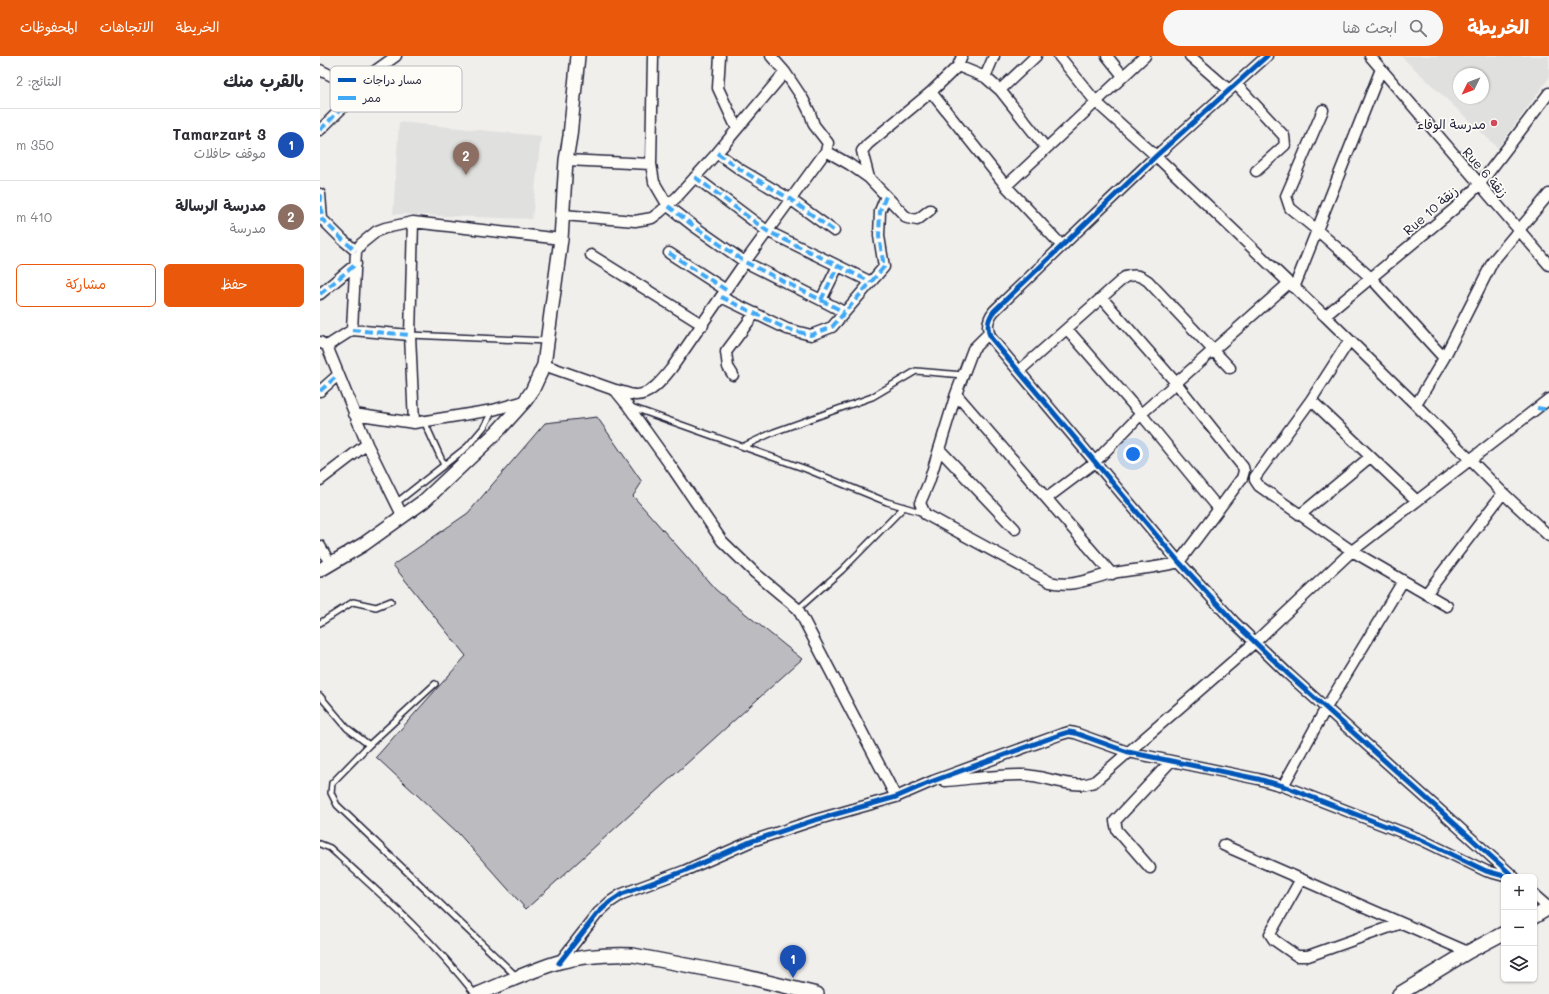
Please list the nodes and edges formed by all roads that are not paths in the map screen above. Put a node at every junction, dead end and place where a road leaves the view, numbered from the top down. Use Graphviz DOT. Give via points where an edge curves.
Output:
graph roads {
  1 [pos="396,56"];
  2 [pos="578,56"];
  3 [pos="653,56"];
  4 [pos="720,56"];
  5 [pos="771,56"];
  6 [pos="994,56"];
  7 [pos="1036,56"];
  8 [pos="1059,56"];
  9 [pos="1107,56"];
  10 [pos="1145,56"];
  11 [pos="1190,56"];
  12 [pos="1266,56"];
  13 [pos="1370,56"];
  14 [pos="960,61"];
  15 [pos="382,66"];
  16 [pos="1381,69"];
  17 [pos="320,70"];
  18 [pos="785,72"];
  19 [pos="330,75"];
  20 [pos="1123,76"];
  21 [pos="985,78"];
  22 [pos="1233,87"];
  23 [pos="1000,90"];
  24 [pos="931,92"];
  25 [pos="1549,93"];
  26 [pos="1096,102"];
  27 [pos="1323,110"];
  28 [pos="338,112"];
  29 [pos="737,129"];
  30 [pos="320,130"];
  31 [pos="1046,148"];
  32 [pos="826,151"];
  33 [pos="717,153"];
  34 [pos="1156,156"];
  35 [pos="566,160"];
  36 [pos="651,164"];
  37 [pos="1256,171"];
  38 [pos="695,177"];
  39 [pos="869,178"];
  40 [pos="1480,185"];
  41 [pos="1006,186"];
  42 [pos="320,194"];
  43 [pos="1549,194"];
  44 [pos="886,196"];
  45 [pos="790,199"];
  46 [pos="668,206"];
  47 [pos="930,210"];
  48 [pos="563,215"];
  49 [pos="321,219"];
  50 [pos="413,222"];
  51 [pos="1317,230"];
  52 [pos="767,231"];
  53 [pos="834,231"];
  54 [pos="1520,231"];
  55 [pos="561,239"];
  56 [pos="1062,246"];
  57 [pos="356,251"];
  58 [pos="669,253"];
  59 [pos="591,255"];
  60 [pos="745,262"];
  61 [pos="356,264"];
  62 [pos="1549,265"];
  63 [pos="838,266"];
  64 [pos="1371,278"];
  65 [pos="871,282"];
  66 [pos="1292,286"];
  67 [pos="320,294"];
  68 [pos="724,294"];
  69 [pos="1102,298"];
  70 [pos="821,300"];
  71 [pos="844,312"];
  72 [pos="755,313"];
  73 [pos="1324,316"];
  74 [pos="703,324"];
  75 [pos="1067,329"];
  76 [pos="352,330"];
  77 [pos="988,333"];
  78 [pos="410,335"];
  79 [pos="547,341"];
  80 [pos="1349,341"];
  81 [pos="324,344"];
  82 [pos="1214,351"];
  83 [pos="1444,358"];
  84 [pos="544,365"];
  85 [pos="1230,368"];
  86 [pos="1019,371"];
  87 [pos="338,375"];
  88 [pos="734,375"];
  89 [pos="964,375"];
  90 [pos="1176,384"];
  91 [pos="615,390"];
  92 [pos="320,391"];
  93 [pos="956,394"];
  94 [pos="1549,399"];
  95 [pos="1311,400"];
  96 [pos="525,401"];
  97 [pos="1416,405"];
  98 [pos="628,406"];
  99 [pos="493,410"];
  100 [pos="354,414"];
  101 [pos="1141,414"];
  102 [pos="419,422"];
  103 [pos="367,444"];
  104 [pos="744,446"];
  105 [pos="939,448"];
  106 [pos="1370,457"];
  107 [pos="1470,460"];
  108 [pos="1096,462"];
  109 [pos="444,465"];
  110 [pos="320,480"];
  111 [pos="1504,494"];
  112 [pos="1047,498"];
  113 [pos="1417,501"];
  114 [pos="396,503"];
  115 [pos="904,507"];
  116 [pos="1219,509"];
  117 [pos="925,514"];
  118 [pos="1300,515"];
  119 [pos="403,516"];
  120 [pos="1016,529"];
  121 [pos="1549,536"];
  122 [pos="320,546"];
  123 [pos="1352,551"];
  124 [pos="1180,562"];
  125 [pos="325,567"];
  126 [pos="1112,574"];
  127 [pos="1403,581"];
  128 [pos="1426,594"];
  129 [pos="391,601"];
  130 [pos="1447,606"];
  131 [pos="798,610"];
  132 [pos="320,623"];
  133 [pos="1254,642"];
  134 [pos="435,684"];
  135 [pos="320,696"];
  136 [pos="1326,708"];
  137 [pos="369,745"];
  138 [pos="1128,752"];
  139 [pos="1171,761"];
  140 [pos="933,782"];
  141 [pos="1283,786"];
  142 [pos="896,797"];
  143 [pos="320,844"];
  144 [pos="1223,845"];
  145 [pos="1150,868"];
  146 [pos="1511,874"];
  147 [pos="1501,875"];
  148 [pos="1301,879"];
  149 [pos="1537,898"];
  150 [pos="1549,908"];
  151 [pos="1537,915"];
  152 [pos="1401,923"];
  153 [pos="1501,935"];
  154 [pos="1468,952"];
  155 [pos="558,963"];
  156 [pos="518,978"];
  157 [pos="475,994"];
  158 [pos="478,994"];
  159 [pos="817,994"];
  160 [pos="1399,994"];
  1 -- 15 [label="street"];
  2 -- 35 [label="street"];
  3 -- 36 [label="street"];
  4 -- 29 [label="street" via="718,88"];
  5 -- 18 [label="street"];
  6 -- 21 [label="street"];
  7 -- 23 [label="street"];
  8 -- 26 [label="street"];
  9 -- 20 [label="street"];
  10 -- 20 [label="street"];
  11 -- 22 [label="street"];
  12 -- 22 [label="street"];
  13 -- 16 [label="street, Rue 6 زنقة"];
  14 -- 21 [label="street"];
  14 -- 24 [label="street"];
  16 -- 40 [label="street, Rue 6 زنقة"];
  16 -- 51 [label="street"];
  17 -- 19 [label="street"];
  18 -- 29 [label="street"];
  18 -- 32 [label="street" via="807,107 814,124 826,139"];
  20 -- 26 [label="street"];
  21 -- 23 [label="street"];
  22 -- 34 [label="street"];
  22 -- 37 [label="street" via="1284,136 1285,145"];
  23 -- 31 [label="street"];
  24 -- 39 [label="street" via="862,151"];
  24 -- 41 [label="street"];
  25 -- 40 [label="street, Rue 10 زنقة"];
  26 -- 31 [label="street"];
  26 -- 34 [label="street"];
  27 -- 51 [label="street" via="1286,196 1290,208"];
  28 -- 30 [label="street"];
  29 -- 33 [label="street"];
  31 -- 41 [label="street"];
  32 -- 39 [label="street"];
  32 -- 45 [label="street"];
  33 -- 38 [label="street"];
  33 -- 45 [label="street"];
  34 -- 56 [label="street"];
  34 -- 66 [label="street"];
  35 -- 36 [label="street"];
  35 -- 48 [label="street"];
  36 -- 46 [label="street" via="654,182"];
  38 -- 46 [label="street"];
  38 -- 52 [label="street"];
  39 -- 44 [label="street"];
  40 -- 54 [label="street, Rue 6 زنقة"];
  40 -- 64 [label="street, Rue 10 زنقة"];
  41 -- 56 [label="street"];
  42 -- 49 [label="street"];
  43 -- 54 [label="street"];
  44 -- 47 [label="street" via="907,218 917,220"];
  44 -- 65 [label="street" via="880,211 879,236 884,267"];
  45 -- 52 [label="street"];
  45 -- 53 [label="street"];
  46 -- 48 [label="street" via="652,218 635,221"];
  46 -- 60 [label="street"];
  48 -- 55 [label="street"];
  49 -- 57 [label="street"];
  50 -- 55 [label="street"];
  50 -- 57 [label="street" via="377,231"];
  50 -- 78 [label="street"];
  51 -- 64 [label="street"];
  51 -- 66 [label="street"];
  52 -- 60 [label="street"];
  52 -- 63 [label="street"];
  54 -- 62 [label="street, Rue 6 زنقة"];
  54 -- 83 [label="street" via="1493,261"];
  55 -- 79 [label="street"];
  56 -- 77 [label="street" via="994,311 988,321"];
  57 -- 61 [label="street"];
  58 -- 68 [label="street"];
  59 -- 74 [label="street"];
  60 -- 68 [label="street"];
  60 -- 70 [label="street"];
  61 -- 67 [label="street"];
  61 -- 76 [label="street"];
  63 -- 65 [label="street"];
  63 -- 70 [label="street"];
  64 -- 73 [label="street, Rue 10 زنقة"];
  64 -- 83 [label="street"];
  65 -- 71 [label="street"];
  66 -- 73 [label="street"];
  66 -- 82 [label="street"];
  68 -- 72 [label="street"];
  68 -- 74 [label="street"];
  69 -- 75 [label="street"];
  69 -- 82 [label="street" via="1125,277 1138,275 1148,281"];
  69 -- 90 [label="street"];
  70 -- 71 [label="street"];
  71 -- 72 [label="street" via="832,327 811,335 787,328"];
  72 -- 88 [label="street" via="726,352 728,367"];
  73 -- 80 [label="street"];
  74 -- 91 [label="street" via="659,384 637,395"];
  75 -- 86 [label="street"];
  75 -- 101 [label="street"];
  76 -- 78 [label="street"];
  76 -- 81 [label="street"];
  77 -- 86 [label="street"];
  77 -- 89 [label="street" via="973,349"];
  78 -- 79 [label="lane"];
  78 -- 102 [label="street"];
  79 -- 84 [label="street"];
  80 -- 95 [label="street"];
  80 -- 97 [label="street"];
  81 -- 87 [label="street"];
  82 -- 85 [label="street"];
  82 -- 90 [label="street"];
  83 -- 97 [label="street"];
  84 -- 91 [label="street"];
  84 -- 96 [label="street"];
  86 -- 108 [label="street"];
  87 -- 92 [label="street"];
  87 -- 100 [label="street"];
  89 -- 93 [label="street"];
  89 -- 104 [label="lane" via="916,371 872,397 774,432"];
  90 -- 101 [label="street"];
  90 -- 116 [label="street" via="1244,467 1242,478"];
  91 -- 98 [label="street"];
  93 -- 105 [label="street"];
  93 -- 112 [label="street"];
  94 -- 107 [label="street"];
  95 -- 106 [label="street"];
  95 -- 118 [label="street" via="1255,477 1259,486"];
  96 -- 99 [label="street"];
  96 -- 119 [label="street" via="446,481"];
  97 -- 107 [label="street"];
  98 -- 104 [label="lane"];
  98 -- 131 [label="street" via="722,541"];
  99 -- 102 [label="street"];
  99 -- 109 [label="lane" via="484,427 467,447"];
  100 -- 102 [label="street"];
  100 -- 103 [label="street"];
  101 -- 108 [label="street"];
  101 -- 116 [label="street"];
  102 -- 109 [label="lane"];
  103 -- 110 [label="street"];
  103 -- 114 [label="street"];
  104 -- 115 [label="lane"];
  105 -- 117 [label="street" via="920,503"];
  105 -- 120 [label="street"];
  106 -- 113 [label="street"];
  106 -- 118 [label="street"];
  107 -- 111 [label="street"];
  107 -- 113 [label="street"];
  108 -- 112 [label="street"];
  108 -- 124 [label="street"];
  109 -- 114 [label="lane"];
  111 -- 121 [label="street"];
  111 -- 128 [label="street"];
  112 -- 126 [label="street"];
  113 -- 123 [label="street"];
  114 -- 119 [label="street"];
  115 -- 117 [label="lane"];
  115 -- 131 [label="lane"];
  116 -- 124 [label="street"];
  117 -- 126 [label="street" via="1050,582 1072,584"];
  118 -- 123 [label="street"];
  119 -- 125 [label="street" via="364,544"];
  122 -- 125 [label="street"];
  123 -- 127 [label="street"];
  123 -- 133 [label="street"];
  124 -- 126 [label="street"];
  124 -- 133 [label="street"];
  127 -- 128 [label="street"];
  127 -- 136 [label="street"];
  128 -- 130 [label="street"];
  129 -- 132 [label="lane" via="376,607 353,602"];
  131 -- 142 [label="street"];
  133 -- 136 [label="street"];
  133 -- 138 [label="street"];
  134 -- 137 [label="lane"];
  135 -- 137 [label="lane" via="347,728"];
  136 -- 141 [label="street"];
  136 -- 146 [label="street"];
  137 -- 156 [label="lane" via="332,783 331,793 337,805"];
  138 -- 139 [label="street"];
  138 -- 140 [label="street" via="1069,732"];
  138 -- 140 [label="street" via="1094,782 1086,785 1020,775"];
  139 -- 141 [label="street"];
  139 -- 145 [label="street" via="1115,822 1117,830"];
  140 -- 142 [label="street"];
  141 -- 147 [label="street" via="1422,840 1486,871"];
  142 -- 155 [label="street" via="752,841 684,871 622,894 598,913"];
  143 -- 157 [label="lane" via="330,848 410,921"];
  144 -- 148 [label="street"];
  148 -- 152 [label="street"];
  148 -- 152 [label="street" via="1270,934 1274,940 1297,956 1308,956"];
  149 -- 150 [label="street"];
  150 -- 151 [label="street"];
  152 -- 154 [label="street"];
  153 -- 154 [label="street"];
  154 -- 160 [label="street"];
  155 -- 156 [label="street"];
  155 -- 159 [label="street" via="586,957 633,955 743,976"];
  156 -- 158 [label="street"];
}
